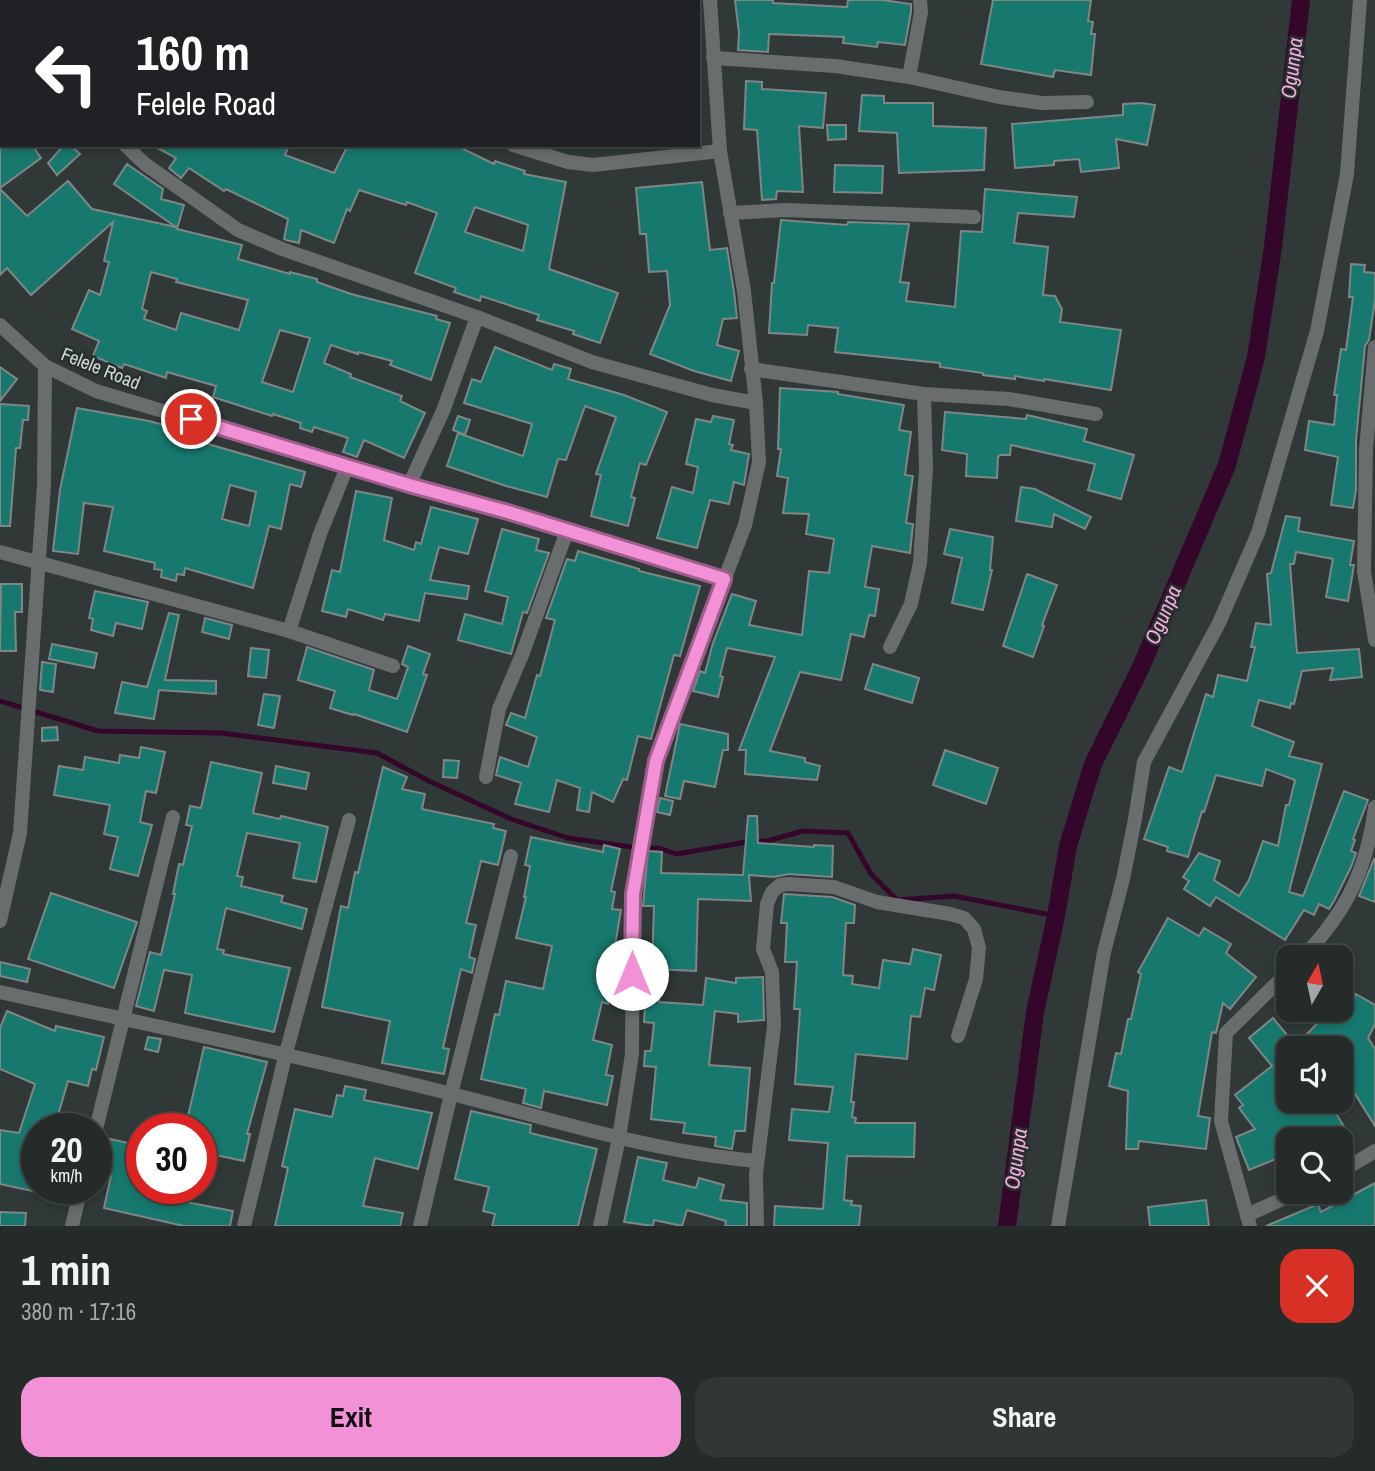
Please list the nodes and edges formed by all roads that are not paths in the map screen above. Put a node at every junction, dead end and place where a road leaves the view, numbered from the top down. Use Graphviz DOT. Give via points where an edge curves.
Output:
graph roads {
  1 [pos="710,0"];
  2 [pos="920,0"];
  3 [pos="1360,0"];
  4 [pos="713,58"];
  5 [pos="909,77"];
  6 [pos="1087,102"];
  7 [pos="127,147"];
  8 [pos="519,147"];
  9 [pos="720,151"];
  10 [pos="730,213"];
  11 [pos="974,217"];
  12 [pos="477,317"];
  13 [pos="0,326"];
  14 [pos="1375,347"];
  15 [pos="45,366"];
  16 [pos="751,369"];
  17 [pos="924,394"];
  18 [pos="756,403"];
  19 [pos="1096,414"];
  20 [pos="347,467"];
  21 [pos="409,485"];
  22 [pos="567,531"];
  23 [pos="0,552"];
  24 [pos="39,561"];
  25 [pos="1370,570"];
  26 [pos="724,579"];
  27 [pos="289,631"];
  28 [pos="1375,640"];
  29 [pos="890,647"];
  30 [pos="393,666"];
  31 [pos="486,777"];
  32 [pos="1375,807"];
  33 [pos="173,817"];
  34 [pos="349,820"];
  35 [pos="511,856"];
  36 [pos="0,921"];
  37 [pos="1314,945"];
  38 [pos="1276,984"];
  39 [pos="0,992"];
  40 [pos="122,1019"];
  41 [pos="958,1036"];
  42 [pos="286,1053"];
  43 [pos="451,1094"];
  44 [pos="100,1113"];
  45 [pos="619,1138"];
  46 [pos="1375,1151"];
  47 [pos="757,1161"];
  48 [pos="1353,1164"];
  49 [pos="78,1204"];
  50 [pos="1278,1204"];
  51 [pos="1249,1221"];
  52 [pos="72,1226"];
  53 [pos="244,1226"];
  54 [pos="420,1226"];
  55 [pos="600,1226"];
  56 [pos="757,1226"];
  57 [pos="1058,1226"];
  1 -- 4 [label="street"];
  2 -- 5 [label="street"];
  3 -- 57 [label="street" via="1347,174 1317,331 1258,533 1219,622 1144,762 1123,879 1104,952"];
  4 -- 5 [label="street" via="835,66"];
  4 -- 9 [label="street"];
  5 -- 6 [label="street" via="999,97 1042,103"];
  7 -- 12 [label="street" via="237,230"];
  8 -- 9 [label="street" via="593,165"];
  9 -- 10 [label="street"];
  10 -- 11 [label="street" via="785,210"];
  10 -- 16 [label="street"];
  12 -- 18 [label="street" via="592,362"];
  12 -- 21 [label="street" via="443,411"];
  13 -- 15 [label="street, Felele Road"];
  14 -- 25 [label="street" via="1366,449"];
  15 -- 20 [label="street, Felele Road" via="96,391"];
  15 -- 24 [label="street"];
  16 -- 17 [label="street"];
  16 -- 18 [label="street"];
  17 -- 19 [label="street" via="1009,399"];
  17 -- 29 [label="street" via="926,469 920,563 911,604"];
  18 -- 26 [label="street" via="759,461 745,525"];
  20 -- 21 [label="street, Felele Road"];
  20 -- 27 [label="street"];
  21 -- 22 [label="street, Felele Road"];
  22 -- 26 [label="street, Felele Road"];
  22 -- 31 [label="street" via="499,709"];
  23 -- 24 [label="street"];
  24 -- 27 [label="street"];
  24 -- 36 [label="street" via="20,833"];
  25 -- 28 [label="street"];
  26 -- 45 [label="street" via="656,761 639,848 633,894 632,1054"];
  27 -- 30 [label="street"];
  32 -- 37 [label="street" via="1367,850 1348,900"];
  33 -- 40 [label="street"];
  34 -- 42 [label="street"];
  35 -- 43 [label="street"];
  38 -- 51 [label="street" via="1226,1033 1221,1121"];
  39 -- 40 [label="street"];
  40 -- 42 [label="street"];
  40 -- 44 [label="street"];
  41 -- 47 [label="street" via="976,979 979,948 974,929 964,918 877,902 834,887 780,886 767,904 764,949 772,972 774,1026"];
  42 -- 43 [label="street"];
  42 -- 53 [label="street"];
  43 -- 45 [label="street"];
  43 -- 54 [label="street"];
  45 -- 47 [label="street"];
  45 -- 55 [label="street"];
  46 -- 48 [label="street"];
  47 -- 56 [label="street"];
  49 -- 52 [label="street"];
  50 -- 51 [label="street"];
}
